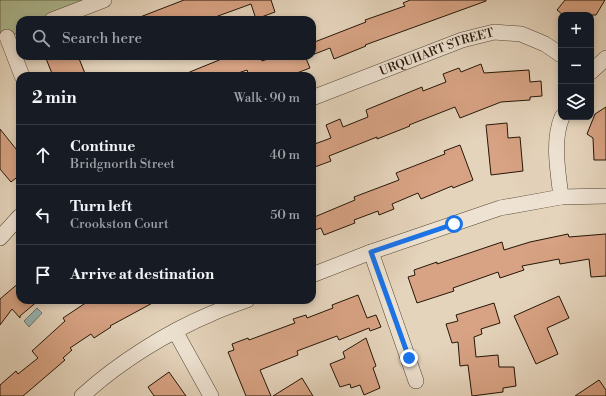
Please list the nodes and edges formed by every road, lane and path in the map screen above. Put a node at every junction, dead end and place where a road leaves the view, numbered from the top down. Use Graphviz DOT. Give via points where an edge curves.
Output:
graph roads {
  1 [pos="104,0"];
  2 [pos="62,16"];
  3 [pos="9,36"];
  4 [pos="558,53"];
  5 [pos="16,58"];
  6 [pos="606,58"];
  7 [pos="17,60"];
  8 [pos="594,69"];
  9 [pos="21,72"];
  10 [pos="316,96"];
  11 [pos="561,120"];
  12 [pos="606,196"];
  13 [pos="561,197"];
  14 [pos="16,220"];
  15 [pos="0,238"];
  16 [pos="371,252"];
  17 [pos="316,273"];
  18 [pos="236,304"];
  19 [pos="175,331"];
  20 [pos="416,380"];
  21 [pos="82,396"];
  22 [pos="211,396"];
  1 -- 2 [label="street"];
  3 -- 5 [label="street"];
  4 -- 10 [label="street, URQUHART STREET" via="545,44 521,34 494,32 462,40"];
  6 -- 8 [label="street"];
  7 -- 9 [label="street"];
  11 -- 13 [label="street" via="558,127 557,156"];
  12 -- 13 [label="street"];
  13 -- 16 [label="street" via="500,208"];
  14 -- 15 [label="street"];
  16 -- 17 [label="street"];
  16 -- 20 [label="street"];
  18 -- 19 [label="street"];
  19 -- 21 [label="street" via="136,355"];
  19 -- 22 [label="street"];
}
